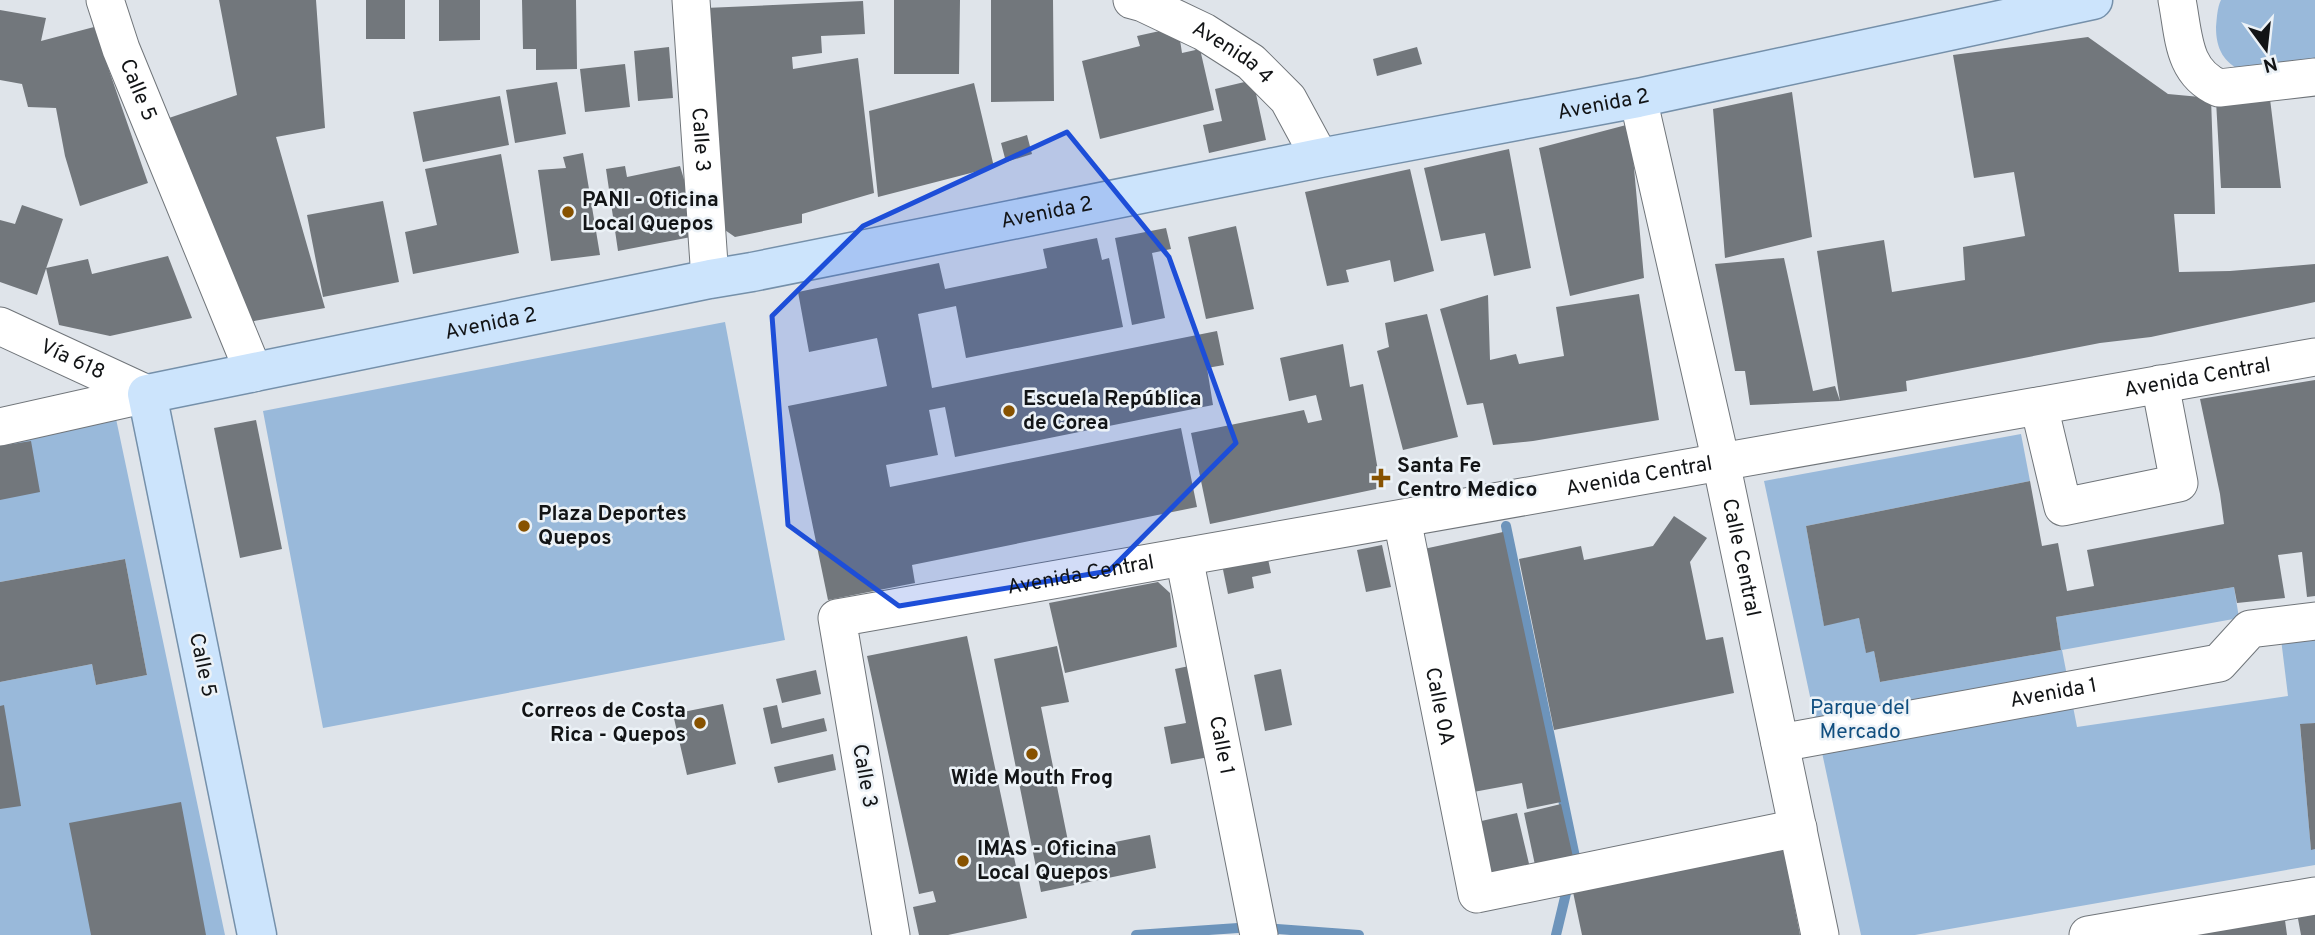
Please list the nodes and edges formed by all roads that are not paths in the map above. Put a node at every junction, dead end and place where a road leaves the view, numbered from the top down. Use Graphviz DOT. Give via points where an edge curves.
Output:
graph roads {
  1 [pos="104,0"];
  2 [pos="691,0"];
  3 [pos="1132,0"];
  4 [pos="2094,0"];
  5 [pos="2177,0"];
  6 [pos="2315,77"];
  7 [pos="1638,98"];
  8 [pos="1320,158"];
  9 [pos="710,279"];
  10 [pos="0,326"];
  11 [pos="2315,357"];
  12 [pos="254,373"];
  13 [pos="2160,384"];
  14 [pos="147,394"];
  15 [pos="2039,406"];
  16 [pos="0,427"];
  17 [pos="1721,462"];
  18 [pos="1402,519"];
  19 [pos="1184,556"];
  20 [pos="837,618"];
  21 [pos="2315,621"];
  22 [pos="1780,743"];
  23 [pos="1798,828"];
  24 [pos="2315,897"];
  25 [pos="257,935"];
  26 [pos="891,935"];
  27 [pos="1259,935"];
  28 [pos="1820,935"];
  29 [pos="2088,935"];
  1 -- 12 [label="street, Calle 5"];
  2 -- 9 [label="street, Calle 3"];
  3 -- 8 [label="street, Avenida 4" via="1204,32 1251,62 1288,99"];
  4 -- 7 [label="main road, Avenida 2"];
  5 -- 6 [label="street" via="2190,63 2207,83 2220,88"];
  7 -- 8 [label="main road, Avenida 2"];
  7 -- 17 [label="street, Calle Central"];
  8 -- 9 [label="main road, Avenida 2"];
  9 -- 12 [label="main road, Avenida 2"];
  10 -- 14 [label="street, Vía 618"];
  11 -- 13 [label="street, Avenida Central"];
  12 -- 14 [label="main road, Avenida 2"];
  13 -- 15 [label="street, Avenida Central"];
  13 -- 15 [label="street" via="2179,483 2063,507"];
  14 -- 16 [label="street, Avenida 2"];
  14 -- 25 [label="main road, Calle 5"];
  15 -- 17 [label="street, Avenida Central"];
  17 -- 18 [label="street, Avenida Central"];
  17 -- 22 [label="street, Calle Central"];
  18 -- 19 [label="street, Avenida Central"];
  18 -- 23 [label="street, Calle 0A" via="1477,894"];
  19 -- 20 [label="street, Avenida Central"];
  19 -- 27 [label="street, Calle 1"];
  20 -- 26 [label="street, Calle 3"];
  21 -- 22 [label="street, Avenida 1" via="2250,629 2219,663"];
  22 -- 23 [label="street, Calle Central"];
  23 -- 28 [label="street, Calle Central"];
  24 -- 29 [label="street"];
}
